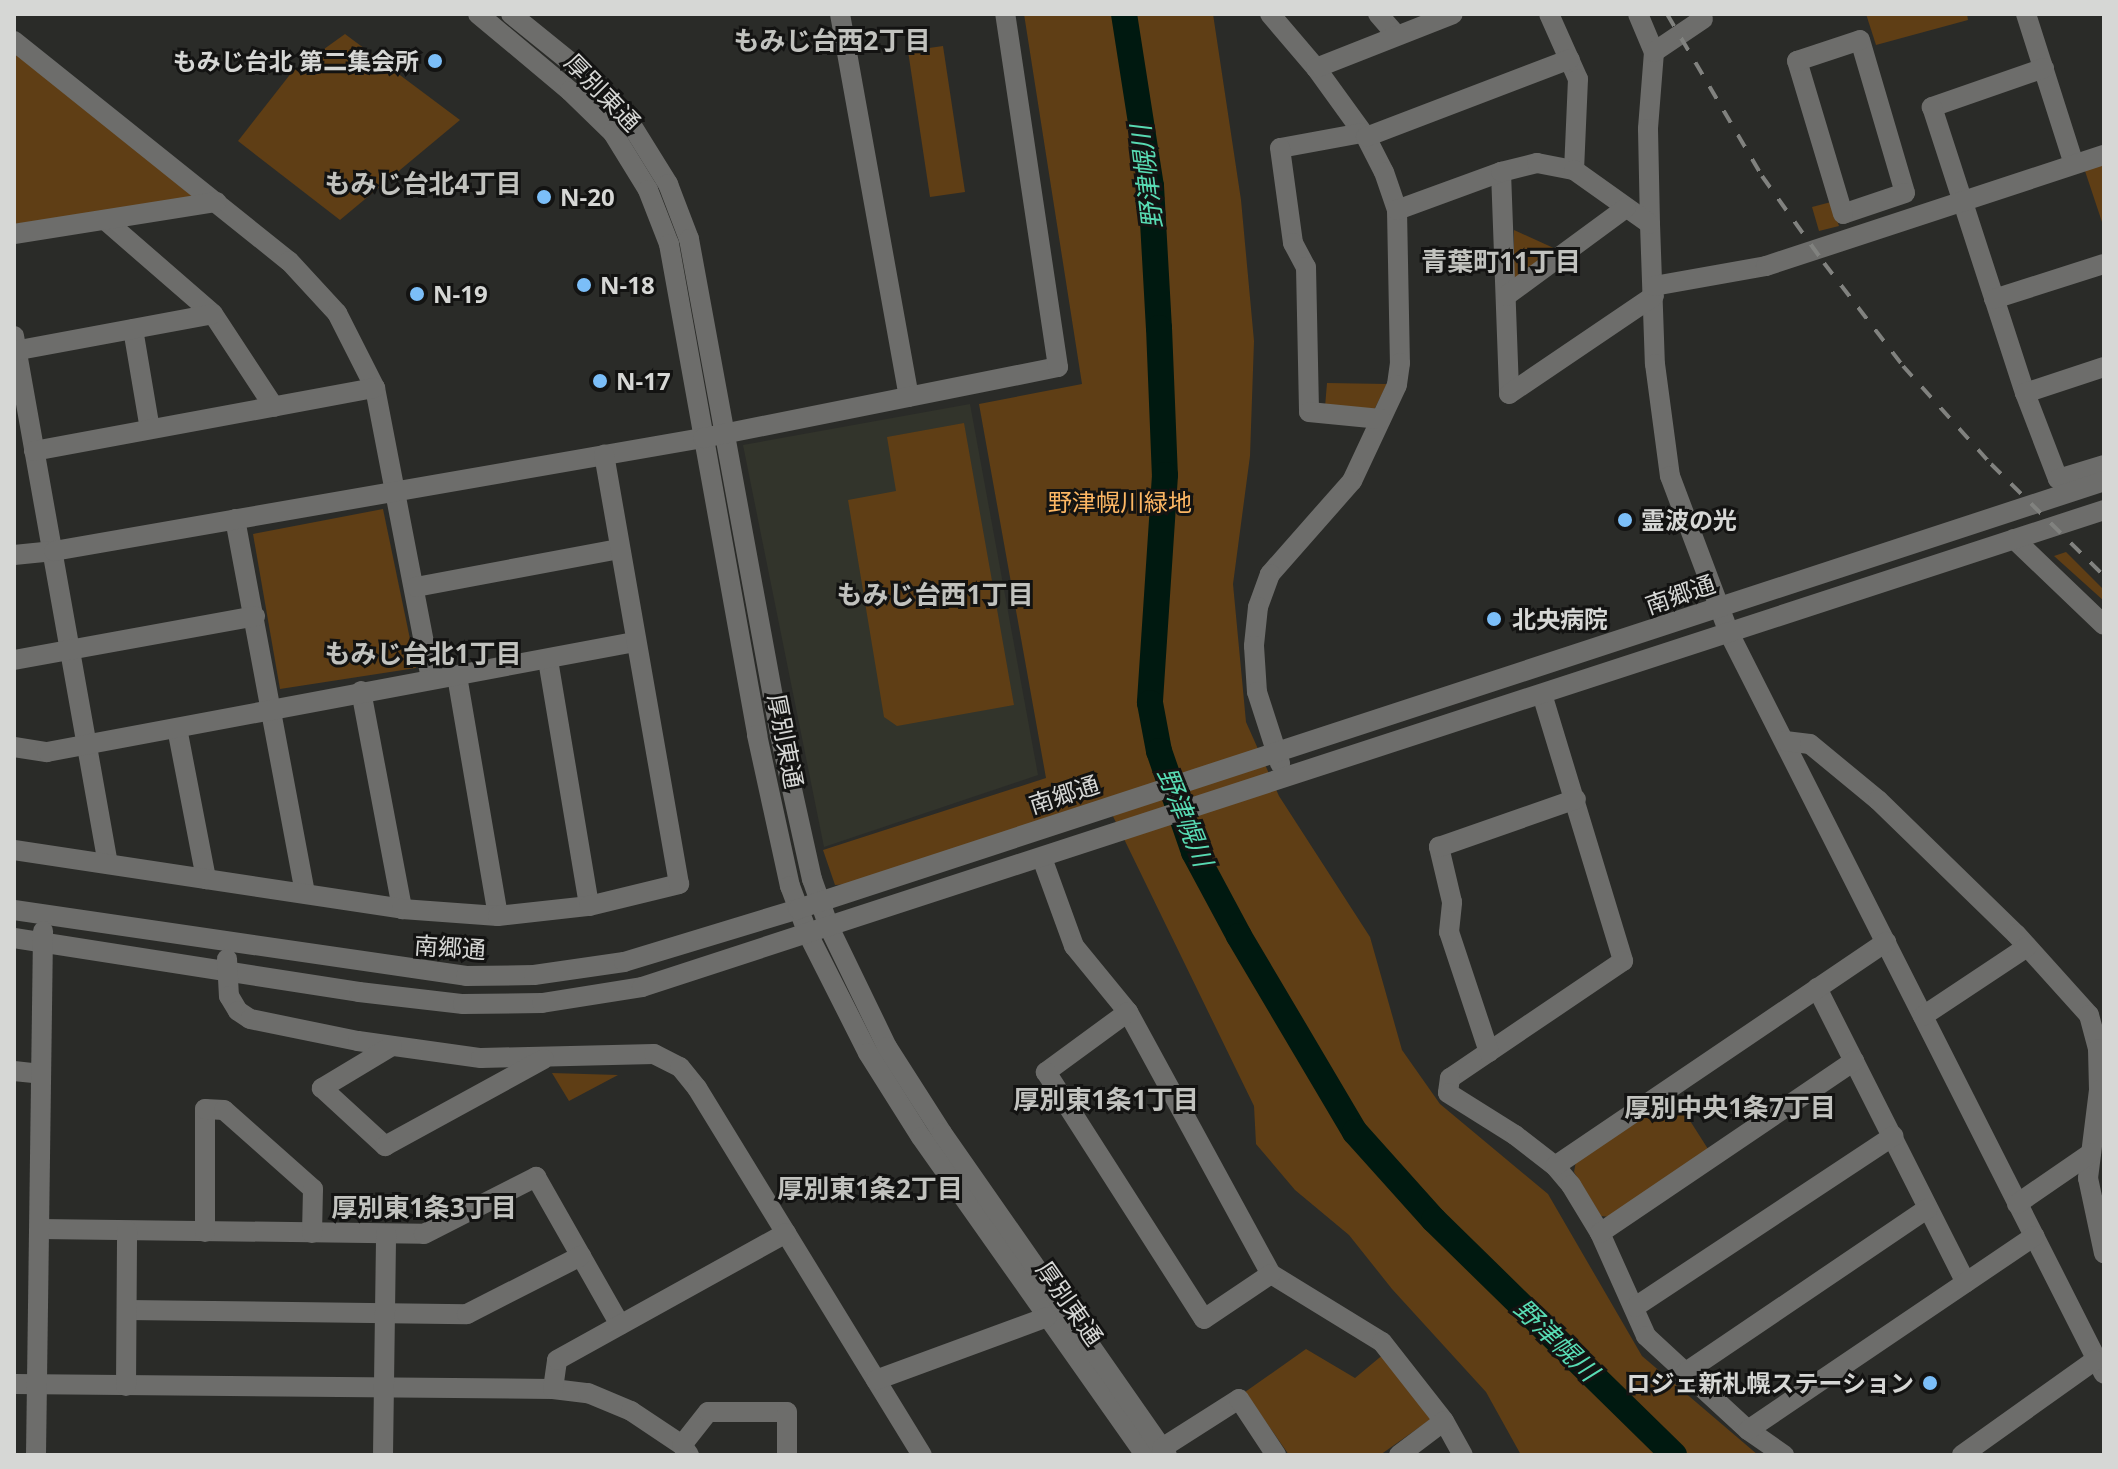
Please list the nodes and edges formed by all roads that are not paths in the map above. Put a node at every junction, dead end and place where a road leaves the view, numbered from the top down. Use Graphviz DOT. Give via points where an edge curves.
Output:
graph roads {
  1 [pos="478,14"];
  2 [pos="840,14"];
  3 [pos="1005,14"];
  4 [pos="1270,14"];
  5 [pos="1378,14"];
  6 [pos="1453,14"];
  7 [pos="1549,14"];
  8 [pos="1638,14"];
  9 [pos="2026,14"];
  10 [pos="1703,16"];
  11 [pos="519,23"];
  12 [pos="1396,35"];
  13 [pos="14,41"];
  14 [pos="1654,52"];
  15 [pos="1570,59"];
  16 [pos="1316,68"];
  17 [pos="2044,68"];
  18 [pos="1364,135"];
  19 [pos="2104,155"];
  20 [pos="2074,164"];
  21 [pos="1574,170"];
  22 [pos="1501,172"];
  23 [pos="1963,200"];
  24 [pos="1884,201"];
  25 [pos="216,202"];
  26 [pos="1626,208"];
  27 [pos="1397,210"];
  28 [pos="105,220"];
  29 [pos="1894,222"];
  30 [pos="1650,224"];
  31 [pos="14,234"];
  32 [pos="2104,264"];
  33 [pos="1654,291"];
  34 [pos="1506,296"];
  35 [pos="1994,299"];
  36 [pos="213,314"];
  37 [pos="133,329"];
  38 [pos="15,346"];
  39 [pos="2104,367"];
  40 [pos="375,388"];
  41 [pos="2025,393"];
  42 [pos="909,397"];
  43 [pos="274,407"];
  44 [pos="1381,419"];
  45 [pos="22,429"];
  46 [pos="150,429"];
  47 [pos="725,433"];
  48 [pos="703,438"];
  49 [pos="34,451"];
  50 [pos="604,455"];
  51 [pos="2104,465"];
  52 [pos="2104,481"];
  53 [pos="397,490"];
  54 [pos="2101,514"];
  55 [pos="235,519"];
  56 [pos="2014,539"];
  57 [pos="619,549"];
  58 [pos="54,551"];
  59 [pos="14,555"];
  60 [pos="416,587"];
  61 [pos="1719,608"];
  62 [pos="255,616"];
  63 [pos="2104,625"];
  64 [pos="1729,633"];
  65 [pos="634,642"];
  66 [pos="70,651"];
  67 [pos="14,660"];
  68 [pos="548,660"];
  69 [pos="457,676"];
  70 [pos="431,679"];
  71 [pos="361,691"];
  72 [pos="1542,694"];
  73 [pos="272,710"];
  74 [pos="177,728"];
  75 [pos="1785,741"];
  76 [pos="87,745"];
  77 [pos="14,747"];
  78 [pos="1275,751"];
  79 [pos="1286,778"];
  80 [pos="1576,799"];
  81 [pos="14,850"];
  82 [pos="1042,858"];
  83 [pos="108,864"];
  84 [pos="206,879"];
  85 [pos="305,894"];
  86 [pos="820,902"];
  87 [pos="589,906"];
  88 [pos="402,909"];
  89 [pos="798,909"];
  90 [pos="14,910"];
  91 [pos="44,915"];
  92 [pos="498,916"];
  93 [pos="829,927"];
  94 [pos="808,934"];
  95 [pos="14,938"];
  96 [pos="43,942"];
  97 [pos="1886,942"];
  98 [pos="229,943"];
  99 [pos="2027,947"];
  100 [pos="225,971"];
  101 [pos="1817,988"];
  102 [pos="1128,1012"];
  103 [pos="1923,1016"];
  104 [pos="392,1046"];
  105 [pos="1489,1052"];
  106 [pos="547,1057"];
  107 [pos="1854,1061"];
  108 [pos="14,1071"];
  109 [pos="41,1074"];
  110 [pos="1893,1136"];
  111 [pos="2091,1153"];
  112 [pos="1555,1166"];
  113 [pos="2017,1204"];
  114 [pos="1928,1208"];
  115 [pos="40,1229"];
  116 [pos="127,1231"];
  117 [pos="205,1232"];
  118 [pos="312,1233"];
  119 [pos="786,1233"];
  120 [pos="1600,1233"];
  121 [pos="386,1234"];
  122 [pos="2034,1236"];
  123 [pos="2104,1253"];
  124 [pos="581,1256"];
  125 [pos="1271,1274"];
  126 [pos="1966,1283"];
  127 [pos="1635,1307"];
  128 [pos="127,1310"];
  129 [pos="385,1313"];
  130 [pos="1047,1317"];
  131 [pos="620,1325"];
  132 [pos="2100,1367"];
  133 [pos="1686,1372"];
  134 [pos="876,1380"];
  135 [pos="14,1384"];
  136 [pos="38,1384"];
  137 [pos="126,1386"];
  138 [pos="384,1388"];
  139 [pos="553,1389"];
  140 [pos="1444,1421"];
  141 [pos="1748,1430"];
  142 [pos="686,1450"];
  143 [pos="1158,1453"];
  144 [pos="36,1455"];
  145 [pos="383,1455"];
  146 [pos="787,1455"];
  147 [pos="922,1455"];
  148 [pos="1276,1455"];
  149 [pos="1399,1455"];
  150 [pos="1463,1455"];
  151 [pos="1784,1455"];
  152 [pos="1962,1455"];
  1 -- 11 [label="street, 厚別東通"];
  2 -- 42 [label="street"];
  3 -- 42 [label="street" via="1058,367"];
  4 -- 16 [label="street"];
  5 -- 12 [label="street"];
  6 -- 12 [label="street"];
  7 -- 15 [label="street"];
  8 -- 14 [label="street"];
  9 -- 17 [label="street"];
  10 -- 14 [label="street"];
  11 -- 47 [label="street, 厚別東通" via="585,74 624,113 668,184 689,239"];
  11 -- 48 [label="street, 厚別東通" via="613,133 648,190 669,244"];
  12 -- 16 [label="street"];
  13 -- 25 [label="street"];
  14 -- 30 [label="street" via="1648,129"];
  15 -- 18 [label="street"];
  15 -- 21 [label="street" via="1578,79"];
  16 -- 18 [label="street"];
  17 -- 20 [label="street"];
  17 -- 23 [label="street" via="1932,107"];
  18 -- 27 [label="street"];
  18 -- 44 [label="street" via="1280,148 1293,243 1306,267 1309,412"];
  19 -- 20 [label="street"];
  20 -- 23 [label="street"];
  21 -- 22 [label="street" via="1537,163"];
  21 -- 26 [label="street"];
  22 -- 27 [label="street"];
  22 -- 34 [label="street"];
  23 -- 29 [label="street"];
  23 -- 35 [label="street"];
  24 -- 24 [label="street" via="1905,193 1860,40 1797,61 1843,214"];
  24 -- 29 [label="street"];
  25 -- 28 [label="street"];
  25 -- 40 [label="street" via="289,261 337,313"];
  26 -- 30 [label="street"];
  26 -- 34 [label="street"];
  27 -- 44 [label="street" via="1400,363 1397,385"];
  28 -- 31 [label="street"];
  28 -- 36 [label="street"];
  29 -- 33 [label="street" via="1766,266"];
  30 -- 33 [label="street"];
  32 -- 35 [label="street"];
  33 -- 34 [label="street" via="1509,394"];
  33 -- 61 [label="street" via="1655,364 1670,476"];
  35 -- 41 [label="street"];
  36 -- 37 [label="street"];
  36 -- 43 [label="street"];
  37 -- 38 [label="street"];
  37 -- 46 [label="street"];
  38 -- 45 [label="street"];
  39 -- 41 [label="street"];
  40 -- 43 [label="street"];
  40 -- 53 [label="street"];
  41 -- 51 [label="street" via="2058,479"];
  42 -- 47 [label="street"];
  43 -- 46 [label="street"];
  44 -- 78 [label="street" via="1352,481 1270,574 1258,607 1257,692"];
  45 -- 49 [label="street"];
  46 -- 49 [label="street"];
  47 -- 48 [label="street"];
  47 -- 86 [label="street, 厚別東通" via="780,735"];
  48 -- 50 [label="street"];
  48 -- 89 [label="street, 厚別東通" via="757,735"];
  49 -- 58 [label="street"];
  50 -- 53 [label="street"];
  50 -- 57 [label="street"];
  52 -- 61 [label="street, 南郷通"];
  53 -- 55 [label="street"];
  53 -- 60 [label="street"];
  54 -- 56 [label="street"];
  55 -- 58 [label="street"];
  55 -- 62 [label="street"];
  56 -- 63 [label="street"];
  56 -- 64 [label="street"];
  57 -- 60 [label="street"];
  57 -- 65 [label="street"];
  58 -- 59 [label="street"];
  58 -- 66 [label="street"];
  60 -- 70 [label="street"];
  61 -- 64 [label="street"];
  61 -- 78 [label="street, 南郷通"];
  62 -- 66 [label="street"];
  62 -- 73 [label="street"];
  64 -- 72 [label="street"];
  64 -- 75 [label="street"];
  65 -- 68 [label="street"];
  65 -- 87 [label="street" via="679,884"];
  66 -- 67 [label="street"];
  66 -- 76 [label="street"];
  68 -- 69 [label="street"];
  68 -- 87 [label="street"];
  69 -- 70 [label="street"];
  69 -- 92 [label="street"];
  70 -- 71 [label="street"];
  71 -- 73 [label="street"];
  71 -- 88 [label="street"];
  72 -- 79 [label="street"];
  72 -- 80 [label="street"];
  73 -- 74 [label="street"];
  73 -- 85 [label="street"];
  74 -- 76 [label="street"];
  74 -- 84 [label="street"];
  75 -- 97 [label="street"];
  75 -- 99 [label="street" via="1810,744 1878,800"];
  76 -- 77 [label="street" via="47,752"];
  76 -- 83 [label="street"];
  78 -- 79 [label="street"];
  78 -- 86 [label="street, 南郷通"];
  79 -- 82 [label="street"];
  80 -- 105 [label="street" via="1623,961"];
  80 -- 105 [label="street" via="1439,847 1452,902 1449,932"];
  81 -- 83 [label="street"];
  82 -- 93 [label="street"];
  82 -- 102 [label="street" via="1074,946"];
  83 -- 84 [label="street"];
  84 -- 85 [label="street"];
  85 -- 88 [label="street"];
  86 -- 89 [label="street, 南郷通"];
  86 -- 93 [label="street, 厚別東通"];
  87 -- 92 [label="street"];
  88 -- 92 [label="street"];
  89 -- 94 [label="street, 厚別東通"];
  89 -- 98 [label="street, 南郷通" via="624,962 508,976 417,971"];
  90 -- 91 [label="street, 南郷通"];
  91 -- 96 [label="street"];
  91 -- 98 [label="street, 南郷通"];
  93 -- 94 [label="street"];
  93 -- 143 [label="street, 厚別東通" via="887,1047"];
  94 -- 100 [label="street" via="642,987 542,1003 414,1000"];
  94 -- 130 [label="street, 厚別東通" via="868,1053"];
  95 -- 96 [label="street"];
  96 -- 100 [label="street"];
  96 -- 109 [label="street"];
  97 -- 101 [label="street"];
  97 -- 103 [label="street"];
  98 -- 100 [label="street"];
  99 -- 103 [label="street"];
  99 -- 111 [label="street" via="2089,1015 2098,1049 2099,1090"];
  100 -- 104 [label="street" via="229,996 250,1019"];
  101 -- 107 [label="street"];
  101 -- 112 [label="street"];
  102 -- 125 [label="street"];
  102 -- 125 [label="street" via="1046,1072 1204,1319"];
  103 -- 113 [label="street"];
  104 -- 106 [label="street" via="481,1058"];
  104 -- 106 [label="street" via="322,1088 385,1146"];
  105 -- 112 [label="street" via="1450,1078 1448,1093"];
  106 -- 119 [label="street" via="654,1054 680,1067"];
  107 -- 110 [label="street"];
  107 -- 120 [label="street"];
  108 -- 109 [label="street"];
  109 -- 115 [label="street"];
  110 -- 114 [label="street"];
  110 -- 127 [label="street"];
  111 -- 113 [label="street"];
  111 -- 123 [label="street" via="2088,1178"];
  112 -- 120 [label="street"];
  113 -- 122 [label="street"];
  114 -- 126 [label="street"];
  114 -- 133 [label="street"];
  115 -- 116 [label="street"];
  115 -- 136 [label="street"];
  116 -- 117 [label="street"];
  116 -- 128 [label="street"];
  117 -- 118 [label="street"];
  117 -- 118 [label="street" via="205,1109 224,1110 313,1189"];
  118 -- 121 [label="street"];
  119 -- 131 [label="street"];
  119 -- 134 [label="street"];
  120 -- 127 [label="street"];
  121 -- 124 [label="street" via="424,1234 536,1177"];
  121 -- 129 [label="street"];
  122 -- 126 [label="street"];
  122 -- 132 [label="street"];
  124 -- 129 [label="street" via="467,1314"];
  124 -- 131 [label="street"];
  125 -- 140 [label="street" via="1382,1342"];
  126 -- 141 [label="street"];
  127 -- 133 [label="street" via="1646,1336"];
  128 -- 129 [label="street"];
  128 -- 137 [label="street"];
  129 -- 138 [label="street"];
  130 -- 134 [label="street"];
  130 -- 143 [label="street, 厚別東通"];
  131 -- 139 [label="street" via="557,1360"];
  132 -- 152 [label="street"];
  133 -- 141 [label="street"];
  134 -- 147 [label="street"];
  135 -- 136 [label="street"];
  136 -- 137 [label="street"];
  136 -- 144 [label="street"];
  137 -- 138 [label="street"];
  138 -- 139 [label="street"];
  138 -- 145 [label="street"];
  139 -- 142 [label="street" via="588,1393 631,1411"];
  140 -- 149 [label="street"];
  140 -- 150 [label="street"];
  141 -- 151 [label="street"];
  142 -- 146 [label="street" via="708,1412 787,1412"];
  143 -- 148 [label="street" via="1239,1399"];
}
